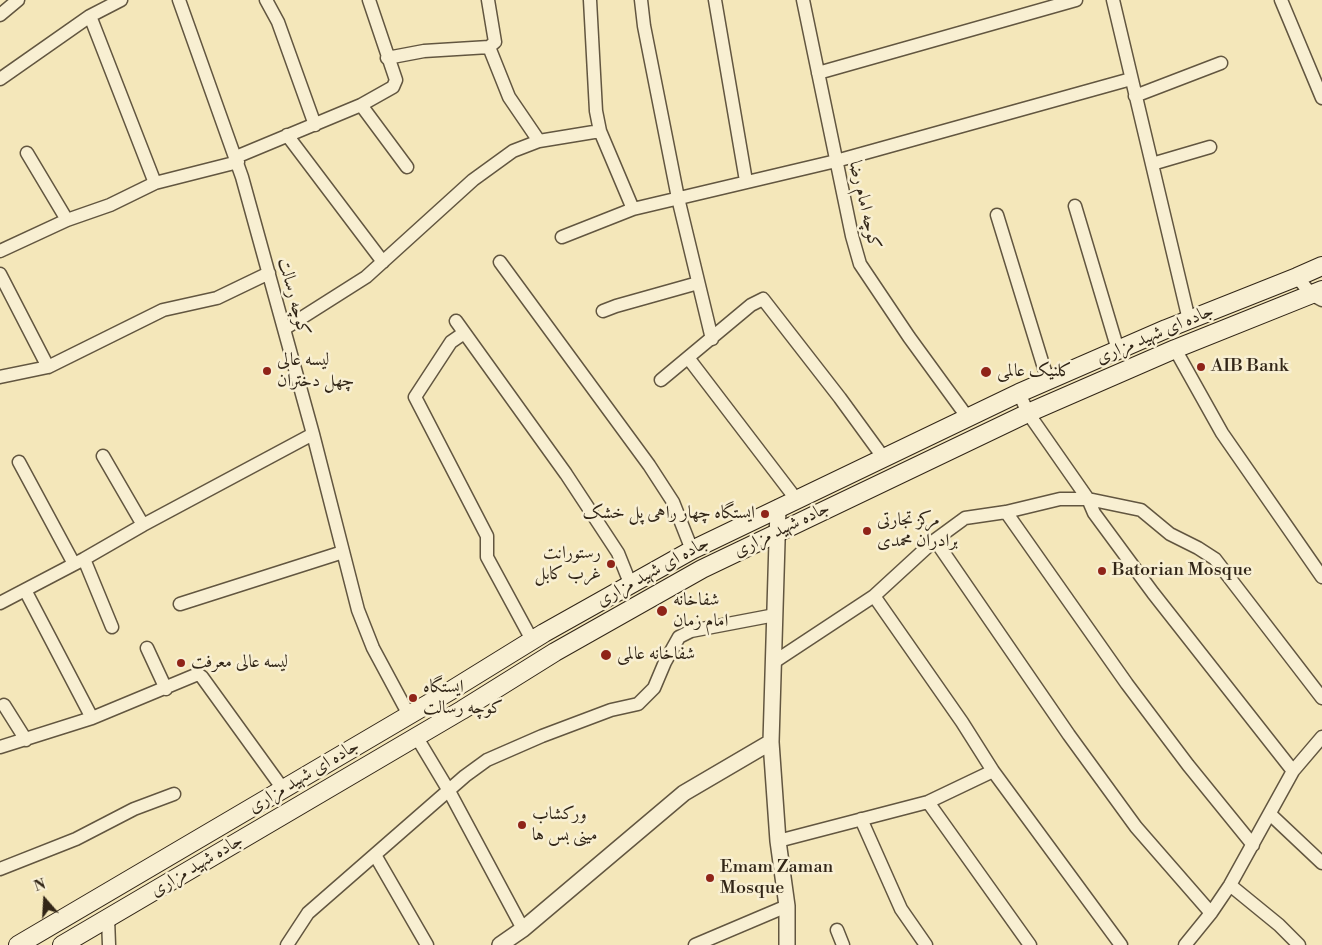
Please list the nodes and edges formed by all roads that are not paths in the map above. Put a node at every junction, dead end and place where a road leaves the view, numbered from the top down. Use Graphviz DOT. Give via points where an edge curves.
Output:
graph roads {
  1 [pos="18,0"];
  2 [pos="121,0"];
  3 [pos="180,0"];
  4 [pos="266,0"];
  5 [pos="369,0"];
  6 [pos="488,0"];
  7 [pos="590,0"];
  8 [pos="641,0"];
  9 [pos="715,0"];
  10 [pos="803,0"];
  11 [pos="1076,0"];
  12 [pos="1112,0"];
  13 [pos="1281,0"];
  14 [pos="0,15"];
  15 [pos="90,16"];
  16 [pos="489,47"];
  17 [pos="387,58"];
  18 [pos="1221,62"];
  19 [pos="818,73"];
  20 [pos="0,78"];
  21 [pos="1131,78"];
  22 [pos="1136,96"];
  23 [pos="1322,98"];
  24 [pos="361,105"];
  25 [pos="315,125"];
  26 [pos="600,131"];
  27 [pos="287,136"];
  28 [pos="539,141"];
  29 [pos="1210,147"];
  30 [pos="27,153"];
  31 [pos="237,159"];
  32 [pos="836,161"];
  33 [pos="1152,164"];
  34 [pos="407,167"];
  35 [pos="746,181"];
  36 [pos="155,184"];
  37 [pos="678,198"];
  38 [pos="1075,206"];
  39 [pos="633,209"];
  40 [pos="997,215"];
  41 [pos="67,220"];
  42 [pos="562,237"];
  43 [pos="0,251"];
  44 [pos="383,262"];
  45 [pos="500,262"];
  46 [pos="1322,266"];
  47 [pos="0,274"];
  48 [pos="268,274"];
  49 [pos="1297,277"];
  50 [pos="698,283"];
  51 [pos="1318,294"];
  52 [pos="603,311"];
  53 [pos="1189,320"];
  54 [pos="456,321"];
  55 [pos="284,329"];
  56 [pos="464,333"];
  57 [pos="712,338"];
  58 [pos="1175,349"];
  59 [pos="1118,350"];
  60 [pos="689,359"];
  61 [pos="48,367"];
  62 [pos="0,377"];
  63 [pos="661,380"];
  64 [pos="1048,381"];
  65 [pos="1019,393"];
  66 [pos="1028,413"];
  67 [pos="968,418"];
  68 [pos="313,434"];
  69 [pos="103,456"];
  70 [pos="884,458"];
  71 [pos="19,462"];
  72 [pos="796,499"];
  73 [pos="1088,499"];
  74 [pos="778,508"];
  75 [pos="1006,512"];
  76 [pos="143,525"];
  77 [pos="777,532"];
  78 [pos="935,540"];
  79 [pos="692,550"];
  80 [pos="343,552"];
  81 [pos="79,561"];
  82 [pos="1322,577"];
  83 [pos="630,583"];
  84 [pos="25,590"];
  85 [pos="874,596"];
  86 [pos="0,603"];
  87 [pos="180,604"];
  88 [pos="775,614"];
  89 [pos="112,627"];
  90 [pos="532,640"];
  91 [pos="147,648"];
  92 [pos="774,662"];
  93 [pos="166,689"];
  94 [pos="1322,698"];
  95 [pos="4,705"];
  96 [pos="409,715"];
  97 [pos="92,718"];
  98 [pos="416,736"];
  99 [pos="1322,737"];
  100 [pos="26,740"];
  101 [pos="772,742"];
  102 [pos="0,747"];
  103 [pos="993,771"];
  104 [pos="1293,771"];
  105 [pos="282,789"];
  106 [pos="449,790"];
  107 [pos="174,794"];
  108 [pos="928,802"];
  109 [pos="1270,814"];
  110 [pos="861,819"];
  111 [pos="778,841"];
  112 [pos="1253,845"];
  113 [pos="376,855"];
  114 [pos="1322,863"];
  115 [pos="0,869"];
  116 [pos="1230,885"];
  117 [pos="786,906"];
  118 [pos="1211,913"];
  119 [pos="108,918"];
  120 [pos="523,929"];
  121 [pos="837,930"];
  122 [pos="1186,944"];
  123 [pos="18,945"];
  124 [pos="62,945"];
  125 [pos="108,945"];
  126 [pos="287,945"];
  127 [pos="427,945"];
  128 [pos="500,945"];
  129 [pos="695,945"];
  130 [pos="787,945"];
  131 [pos="843,945"];
  132 [pos="926,945"];
  133 [pos="1030,945"];
  134 [pos="1121,945"];
  135 [pos="1299,945"];
  1 -- 14 [label="street"];
  2 -- 15 [label="street"];
  3 -- 31 [label="street, کوچه رسالت"];
  4 -- 25 [label="street" via="278,22"];
  5 -- 17 [label="street"];
  6 -- 16 [label="street" via="495,42"];
  7 -- 26 [label="street"];
  8 -- 37 [label="street"];
  9 -- 35 [label="street"];
  10 -- 19 [label="street, کوچه امام رضا"];
  11 -- 19 [label="street"];
  12 -- 21 [label="street"];
  13 -- 23 [label="street"];
  15 -- 20 [label="street"];
  15 -- 36 [label="street"];
  16 -- 17 [label="street"];
  16 -- 28 [label="street" via="509,97"];
  17 -- 24 [label="street" via="396,80 393,87"];
  18 -- 22 [label="street"];
  19 -- 32 [label="street, کوچه امام رضا"];
  21 -- 22 [label="street"];
  21 -- 32 [label="street"];
  22 -- 33 [label="street"];
  24 -- 25 [label="street"];
  24 -- 34 [label="street"];
  25 -- 27 [label="street"];
  26 -- 28 [label="street"];
  26 -- 39 [label="street"];
  27 -- 31 [label="street"];
  27 -- 44 [label="street"];
  28 -- 44 [label="street" via="512,151 473,180"];
  29 -- 33 [label="street"];
  30 -- 41 [label="street"];
  31 -- 36 [label="street"];
  31 -- 48 [label="street, کوچه رسالت"];
  32 -- 35 [label="street"];
  32 -- 67 [label="street, کوچه امام رضا" via="860,264"];
  33 -- 53 [label="street"];
  35 -- 37 [label="street"];
  36 -- 41 [label="street"];
  37 -- 39 [label="street"];
  37 -- 50 [label="street"];
  38 -- 59 [label="street"];
  39 -- 42 [label="street"];
  40 -- 64 [label="street"];
  41 -- 43 [label="street"];
  44 -- 55 [label="street" via="366,277"];
  45 -- 79 [label="street" via="649,465 673,502"];
  46 -- 49 [label="main road, جاده ای شهید مزاری"];
  47 -- 61 [label="street"];
  48 -- 55 [label="street, کوچه رسالت"];
  48 -- 61 [label="street" via="217,298 164,310"];
  49 -- 51 [label="street"];
  49 -- 53 [label="main road, جاده ای شهید مزاری"];
  50 -- 52 [label="street"];
  50 -- 57 [label="street"];
  51 -- 58 [label="main road, جاده شهید مزاری"];
  53 -- 59 [label="main road, جاده ای شهید مزاری"];
  54 -- 56 [label="street"];
  55 -- 68 [label="street, کوچه رسالت"];
  56 -- 83 [label="street" via="571,482 618,553"];
  56 -- 90 [label="street" via="451,342 415,397 487,536 487,557"];
  57 -- 60 [label="street"];
  57 -- 70 [label="street" via="751,305 763,299"];
  58 -- 66 [label="main road, جاده شهید مزاری"];
  58 -- 82 [label="street" via="1222,433"];
  59 -- 64 [label="main road, جاده ای شهید مزاری"];
  60 -- 63 [label="street"];
  60 -- 72 [label="street"];
  61 -- 62 [label="street"];
  64 -- 65 [label="main road, جاده ای شهید مزاری"];
  65 -- 66 [label="street"];
  65 -- 67 [label="main road, جاده ای شهید مزاری"];
  66 -- 73 [label="street"];
  66 -- 77 [label="main road, جاده شهید مزاری"];
  67 -- 70 [label="main road, جاده ای شهید مزاری"];
  68 -- 76 [label="street"];
  68 -- 80 [label="street, کوچه رسالت"];
  69 -- 76 [label="street"];
  70 -- 72 [label="main road, جاده ای شهید مزاری"];
  71 -- 81 [label="street"];
  72 -- 74 [label="main road, جاده ای شهید مزاری"];
  73 -- 75 [label="street" via="1060,499"];
  73 -- 94 [label="street" via="1141,510 1170,534 1215,559"];
  73 -- 104 [label="street" via="1153,593"];
  74 -- 77 [label="street"];
  74 -- 79 [label="main road, جاده ای شهید مزاری"];
  75 -- 78 [label="street" via="965,518"];
  75 -- 112 [label="street" via="1127,684"];
  76 -- 81 [label="street"];
  77 -- 88 [label="street"];
  77 -- 98 [label="main road, جاده شهید مزاری" via="641,602"];
  78 -- 85 [label="street"];
  78 -- 118 [label="street" via="1136,827"];
  79 -- 83 [label="main road, جاده ای شهید مزاری"];
  80 -- 87 [label="street"];
  80 -- 96 [label="street, کوچه رسالت" via="364,626"];
  81 -- 84 [label="street"];
  81 -- 89 [label="street"];
  83 -- 90 [label="main road, جاده ای شهید مزاری"];
  84 -- 86 [label="street"];
  84 -- 97 [label="street"];
  85 -- 92 [label="street"];
  85 -- 103 [label="street"];
  88 -- 92 [label="street"];
  88 -- 106 [label="street" via="691,631 679,637 654,688 638,704 611,710 487,760"];
  90 -- 96 [label="main road, جاده ای شهید مزاری"];
  91 -- 93 [label="street"];
  92 -- 101 [label="street"];
  93 -- 97 [label="street"];
  93 -- 105 [label="street" via="194,675 202,677"];
  95 -- 100 [label="street"];
  96 -- 105 [label="main road, جاده ای شهید مزاری"];
  97 -- 100 [label="street"];
  98 -- 106 [label="street"];
  98 -- 119 [label="main road, جاده شهید مزاری"];
  99 -- 104 [label="street"];
  100 -- 102 [label="street"];
  101 -- 111 [label="street"];
  101 -- 120 [label="street" via="684,793"];
  103 -- 108 [label="street"];
  103 -- 134 [label="street"];
  104 -- 109 [label="street"];
  105 -- 123 [label="main road, جاده ای شهید مزاری"];
  106 -- 113 [label="street"];
  106 -- 120 [label="street"];
  107 -- 115 [label="street" via="134,809 76,839"];
  108 -- 110 [label="street"];
  108 -- 133 [label="street"];
  109 -- 112 [label="street"];
  109 -- 114 [label="street"];
  110 -- 111 [label="street"];
  110 -- 132 [label="street" via="901,909"];
  111 -- 117 [label="street"];
  112 -- 116 [label="street"];
  113 -- 126 [label="street" via="308,913"];
  113 -- 127 [label="street"];
  116 -- 118 [label="street"];
  116 -- 135 [label="street"];
  117 -- 129 [label="street"];
  117 -- 130 [label="street"];
  118 -- 122 [label="street"];
  119 -- 124 [label="main road, جاده شهید مزاری"];
  119 -- 125 [label="street"];
  120 -- 128 [label="street"];
  121 -- 131 [label="street"];
}
